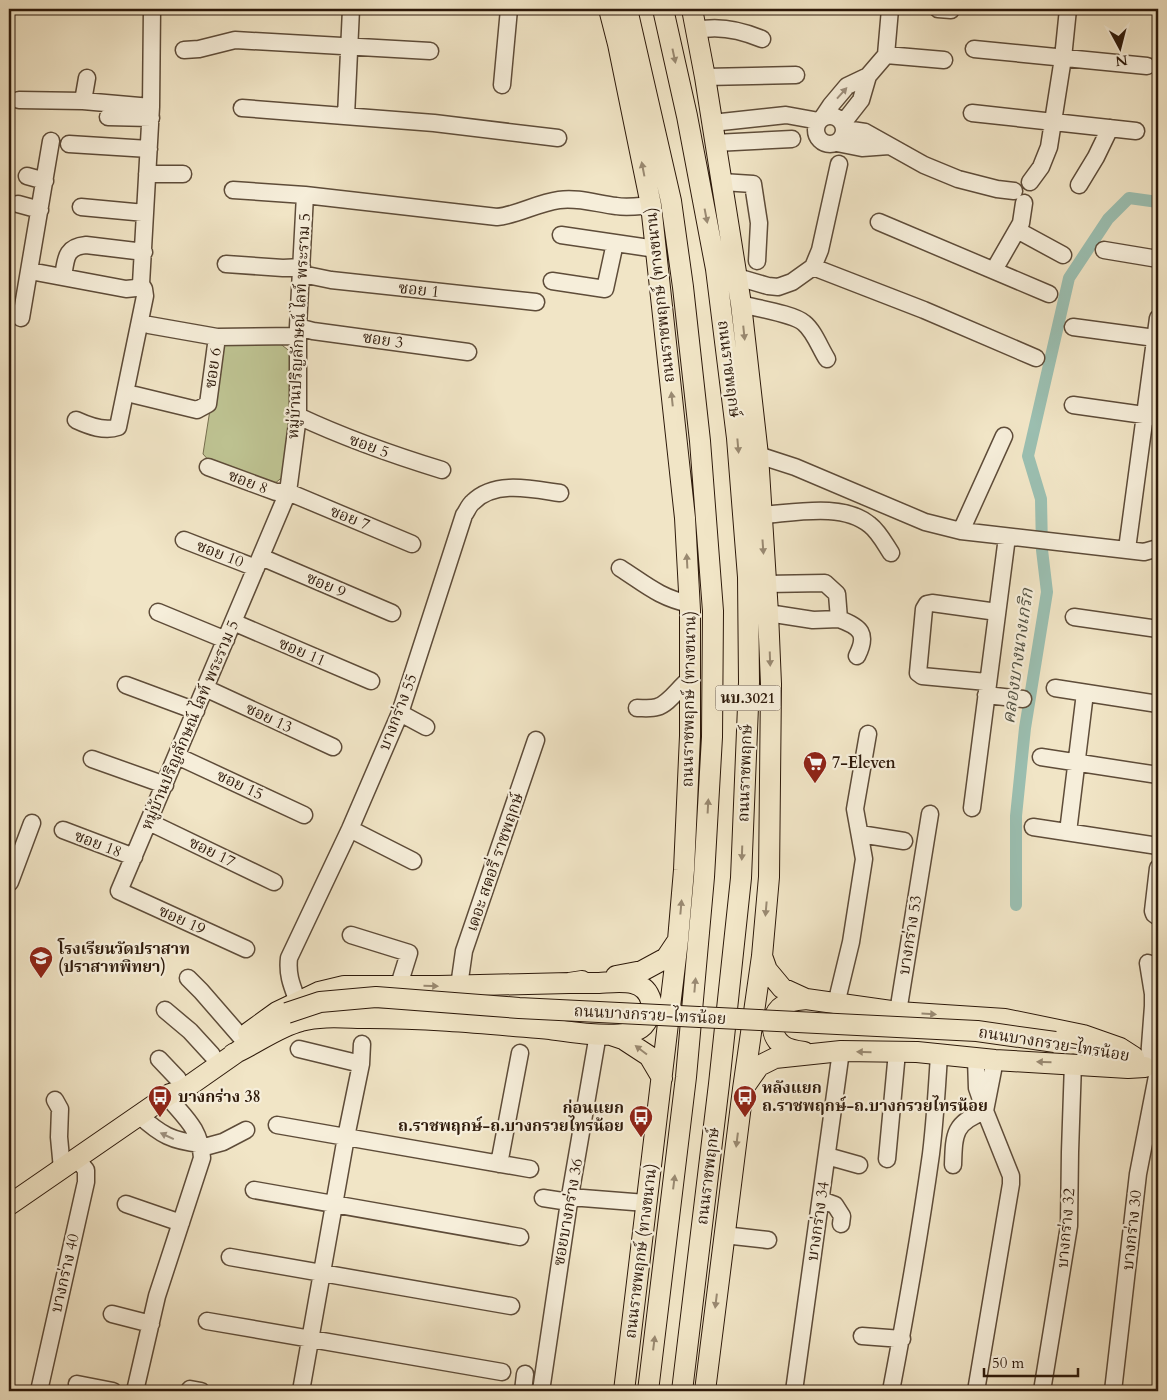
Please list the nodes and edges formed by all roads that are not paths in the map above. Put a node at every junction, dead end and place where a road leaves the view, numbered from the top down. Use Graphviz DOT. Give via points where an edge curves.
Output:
graph roads {
  1 [pos="152,9"];
  2 [pos="351,9"];
  3 [pos="509,9"];
  4 [pos="609,9"];
  5 [pos="627,9"];
  6 [pos="663,9"];
  7 [pos="692,9"];
  8 [pos="890,9"];
  9 [pos="1068,9"];
  10 [pos="697,30"];
  11 [pos="762,39"];
  12 [pos="350,46"];
  13 [pos="974,49"];
  14 [pos="184,50"];
  15 [pos="430,51"];
  16 [pos="886,55"];
  17 [pos="1063,58"];
  18 [pos="944,60"];
  19 [pos="1147,66"];
  20 [pos="796,75"];
  21 [pos="868,76"];
  22 [pos="705,77"];
  23 [pos="87,78"];
  24 [pos="502,85"];
  25 [pos="19,100"];
  26 [pos="83,101"];
  27 [pos="242,108"];
  28 [pos="151,112"];
  29 [pos="972,113"];
  30 [pos="346,116"];
  31 [pos="108,117"];
  32 [pos="821,119"];
  33 [pos="1054,122"];
  34 [pos="712,123"];
  35 [pos="1110,128"];
  36 [pos="1136,131"];
  37 [pos="842,132"];
  38 [pos="558,138"];
  39 [pos="792,139"];
  40 [pos="52,141"];
  41 [pos="715,143"];
  42 [pos="69,144"];
  43 [pos="149,149"];
  44 [pos="839,164"];
  45 [pos="147,174"];
  46 [pos="183,174"];
  47 [pos="27,176"];
  48 [pos="45,181"];
  49 [pos="722,182"];
  50 [pos="1079,185"];
  51 [pos="233,190"];
  52 [pos="306,195"];
  53 [pos="1019,197"];
  54 [pos="18,204"];
  55 [pos="651,205"];
  56 [pos="81,206"];
  57 [pos="40,210"];
  58 [pos="145,213"];
  59 [pos="879,222"];
  60 [pos="1017,230"];
  61 [pos="561,235"];
  62 [pos="615,243"];
  63 [pos="656,249"];
  64 [pos="1104,250"];
  65 [pos="144,252"];
  66 [pos="1063,255"];
  67 [pos="1158,259"];
  68 [pos="757,261"];
  69 [pos="226,264"];
  70 [pos="813,267"];
  71 [pos="994,270"];
  72 [pos="30,271"];
  73 [pos="302,271"];
  74 [pos="63,277"];
  75 [pos="737,277"];
  76 [pos="552,281"];
  77 [pos="141,284"];
  78 [pos="1049,294"];
  79 [pos="536,302"];
  80 [pos="741,304"];
  81 [pos="21,318"];
  82 [pos="1158,318"];
  83 [pos="149,325"];
  84 [pos="1073,327"];
  85 [pos="298,332"];
  86 [pos="217,337"];
  87 [pos="1155,338"];
  88 [pos="468,352"];
  89 [pos="1036,358"];
  90 [pos="827,359"];
  91 [pos="135,396"];
  92 [pos="1073,405"];
  93 [pos="298,416"];
  94 [pos="1152,416"];
  95 [pos="76,420"];
  96 [pos="1004,436"];
  97 [pos="758,455"];
  98 [pos="208,467"];
  99 [pos="442,470"];
  100 [pos="288,492"];
  101 [pos="560,493"];
  102 [pos="761,515"];
  103 [pos="961,531"];
  104 [pos="1007,537"];
  105 [pos="184,540"];
  106 [pos="412,544"];
  107 [pos="1158,548"];
  108 [pos="1127,549"];
  109 [pos="891,553"];
  110 [pos="258,562"];
  111 [pos="620,568"];
  112 [pos="766,580"];
  113 [pos="690,607"];
  114 [pos="158,612"];
  115 [pos="997,612"];
  116 [pos="392,613"];
  117 [pos="768,613"];
  118 [pos="1074,617"];
  119 [pos="839,619"];
  120 [pos="233,622"];
  121 [pos="1158,629"];
  122 [pos="226,640"];
  123 [pos="857,656"];
  124 [pos="690,679"];
  125 [pos="371,681"];
  126 [pos="749,682"];
  127 [pos="126,685"];
  128 [pos="205,688"];
  129 [pos="987,688"];
  130 [pos="1055,688"];
  131 [pos="1085,693"];
  132 [pos="1023,699"];
  133 [pos="1158,704"];
  134 [pos="637,708"];
  135 [pos="196,711"];
  136 [pos="400,713"];
  137 [pos="426,727"];
  138 [pos="868,734"];
  139 [pos="712,737"];
  140 [pos="536,740"];
  141 [pos="333,748"];
  142 [pos="177,756"];
  143 [pos="1041,757"];
  144 [pos="92,759"];
  145 [pos="1076,762"];
  146 [pos="1158,775"];
  147 [pos="165,784"];
  148 [pos="972,808"];
  149 [pos="930,814"];
  150 [pos="304,815"];
  151 [pos="149,822"];
  152 [pos="32,823"];
  153 [pos="1033,827"];
  154 [pos="350,829"];
  155 [pos="62,830"];
  156 [pos="1068,832"];
  157 [pos="860,834"];
  158 [pos="904,841"];
  159 [pos="1158,846"];
  160 [pos="134,857"];
  161 [pos="413,860"];
  162 [pos="1158,868"];
  163 [pos="274,882"];
  164 [pos="9,883"];
  165 [pos="119,891"];
  166 [pos="1158,917"];
  167 [pos="351,935"];
  168 [pos="678,940"];
  169 [pos="246,949"];
  170 [pos="762,956"];
  171 [pos="1148,963"];
  172 [pos="188,978"];
  173 [pos="569,983"];
  174 [pos="399,985"];
  175 [pos="459,986"];
  176 [pos="806,999"];
  177 [pos="836,1004"];
  178 [pos="165,1010"];
  179 [pos="292,1011"];
  180 [pos="898,1012"];
  181 [pos="604,1034"];
  182 [pos="241,1042"];
  183 [pos="362,1044"];
  184 [pos="299,1049"];
  185 [pos="842,1051"];
  186 [pos="897,1052"];
  187 [pos="520,1053"];
  188 [pos="814,1053"];
  189 [pos="212,1055"];
  190 [pos="939,1055"];
  191 [pos="159,1059"];
  192 [pos="985,1059"];
  193 [pos="1073,1063"];
  194 [pos="361,1064"];
  195 [pos="1150,1064"];
  196 [pos="662,1078"];
  197 [pos="743,1089"];
  198 [pos="171,1090"];
  199 [pos="54,1100"];
  200 [pos="985,1111"];
  201 [pos="139,1115"];
  202 [pos="277,1125"];
  203 [pos="246,1130"];
  204 [pos="346,1137"];
  205 [pos="201,1146"];
  206 [pos="827,1156"];
  207 [pos="887,1159"];
  208 [pos="70,1164"];
  209 [pos="499,1164"];
  210 [pos="858,1165"];
  211 [pos="954,1165"];
  212 [pos="530,1169"];
  213 [pos="254,1190"];
  214 [pos="543,1198"];
  215 [pos="569,1199"];
  216 [pos="821,1200"];
  217 [pos="126,1204"];
  218 [pos="334,1204"];
  219 [pos="646,1204"];
  220 [pos="9,1205"];
  221 [pos="181,1223"];
  222 [pos="840,1224"];
  223 [pos="724,1235"];
  224 [pos="520,1237"];
  225 [pos="768,1240"];
  226 [pos="230,1257"];
  227 [pos="322,1273"];
  228 [pos="511,1306"];
  229 [pos="112,1314"];
  230 [pos="207,1321"];
  231 [pos="151,1324"];
  232 [pos="862,1336"];
  233 [pos="310,1339"];
  234 [pos="902,1339"];
  235 [pos="684,1365"];
  236 [pos="502,1372"];
  237 [pos="526,1374"];
  238 [pos="77,1384"];
  239 [pos="38,1391"];
  240 [pos="113,1391"];
  241 [pos="135,1391"];
  242 [pos="301,1391"];
  243 [pos="523,1391"];
  244 [pos="541,1391"];
  245 [pos="624,1391"];
  246 [pos="648,1391"];
  247 [pos="682,1391"];
  248 [pos="686,1391"];
  249 [pos="704,1391"];
  250 [pos="794,1391"];
  251 [pos="891,1391"];
  252 [pos="976,1391"];
  253 [pos="1042,1391"];
  254 [pos="1113,1391"];
  1 -- 28 [label="street"];
  2 -- 12 [label="street"];
  3 -- 24 [label="street"];
  55 -- 4 [label="main road, ถนนราชพฤกษ์ (ทางขนาน), one-way"];
  5 -- 139 [label="main road, ถนนราชพฤกษ์ / นบ.3021" via="671,201 683,287 700,441 713,611"];
  6 -- 126 [label="main road, ถนนราชพฤกษ์ / นบ.3021, one-way" via="716,269 744,520"];
  7 -- 10 [label="main road, นบ.3021"];
  8 -- 16 [label="street"];
  9 -- 17 [label="street"];
  10 -- 11 [label="street" via="724,28"];
  10 -- 22 [label="main road, นบ.3021"];
  12 -- 14 [label="street" via="235,40"];
  12 -- 15 [label="street"];
  12 -- 30 [label="street"];
  13 -- 17 [label="street"];
  16 -- 18 [label="street"];
  16 -- 21 [label="street"];
  17 -- 19 [label="street"];
  17 -- 33 [label="street"];
  20 -- 22 [label="street"];
  32 -- 21 [label="street, one-way" via="847,86"];
  21 -- 37 [label="street" via="861,100"];
  22 -- 34 [label="main road, นบ.3021"];
  23 -- 26 [label="street"];
  25 -- 26 [label="street"];
  26 -- 28 [label="street"];
  27 -- 30 [label="street"];
  28 -- 31 [label="street"];
  28 -- 43 [label="street"];
  29 -- 33 [label="street"];
  30 -- 38 [label="street"];
  32 -- 34 [label="street" via="786,115"];
  32 -- 37 [label="street" via="835,116"];
  32 -- 37 [label="street" via="817,137 826,144"];
  33 -- 35 [label="street"];
  33 -- 53 [label="street" via="1041,167 1030,182 1018,184"];
  34 -- 41 [label="main road, นบ.3021"];
  35 -- 36 [label="street"];
  35 -- 50 [label="street"];
  37 -- 53 [label="street" via="865,132 924,165"];
  39 -- 41 [label="street"];
  40 -- 48 [label="street"];
  41 -- 49 [label="main road, นบ.3021"];
  42 -- 43 [label="street"];
  43 -- 45 [label="street"];
  44 -- 70 [label="street" via="820,250"];
  45 -- 46 [label="street"];
  45 -- 58 [label="street"];
  47 -- 48 [label="street"];
  48 -- 57 [label="street"];
  49 -- 68 [label="street" via="753,184 759,223"];
  49 -- 75 [label="main road, นบ.3021"];
  51 -- 52 [label="street"];
  52 -- 55 [label="street, หมู่บ้านปริญลักษณ์ ไลท์ พระราม 5" via="497,218 560,200 618,207"];
  52 -- 73 [label="street, หมู่บ้านปริญลักษณ์ ไลท์ พระราม 5"];
  53 -- 60 [label="street" via="1023,216"];
  54 -- 57 [label="street"];
  55 -- 63 [label="main road, ถนนราชพฤกษ์ (ทางขนาน)"];
  56 -- 58 [label="street"];
  57 -- 72 [label="street"];
  58 -- 65 [label="street"];
  59 -- 71 [label="street"];
  60 -- 66 [label="street"];
  60 -- 71 [label="street"];
  61 -- 62 [label="street"];
  62 -- 63 [label="street"];
  62 -- 76 [label="street" via="605,290"];
  113 -- 63 [label="main road, ถนนราชพฤกษ์ (ทางขนาน), one-way" via="685,518"];
  64 -- 67 [label="street"];
  65 -- 74 [label="street" via="78,246 68,254"];
  65 -- 77 [label="street"];
  69 -- 73 [label="street, ซอย 1"];
  70 -- 75 [label="street" via="787,285 778,287"];
  70 -- 89 [label="street"];
  71 -- 78 [label="street"];
  72 -- 74 [label="street"];
  72 -- 81 [label="street"];
  73 -- 79 [label="street, ซอย 1" via="331,280"];
  73 -- 85 [label="street, หมู่บ้านปริญลักษณ์ ไลท์ พระราม 5"];
  74 -- 77 [label="street" via="126,289"];
  75 -- 80 [label="main road, นบ.3021"];
  77 -- 95 [label="street" via="145,296 118,427 92,427"];
  80 -- 90 [label="street" via="804,323"];
  80 -- 97 [label="main road, นบ.3021, one-way"];
  82 -- 87 [label="street"];
  83 -- 86 [label="street"];
  84 -- 87 [label="street"];
  85 -- 86 [label="street, ซอย 6"];
  85 -- 88 [label="street, ซอย 3" via="313,331"];
  85 -- 93 [label="street, หมู่บ้านปริญลักษณ์ ไลท์ พระราม 5"];
  86 -- 91 [label="street, ซอย 6" via="208,404 194,409"];
  87 -- 94 [label="street"];
  92 -- 94 [label="street"];
  93 -- 99 [label="street, ซอย 5" via="390,454"];
  93 -- 100 [label="street, หมู่บ้านปริญลักษณ์ ไลท์ พระราม 5"];
  94 -- 108 [label="street"];
  96 -- 103 [label="street"];
  97 -- 102 [label="main road, นบ.3021"];
  97 -- 103 [label="street" via="795,466 924,522"];
  98 -- 100 [label="street, ซอย 8" via="276,492"];
  100 -- 106 [label="street, ซอย 7"];
  100 -- 110 [label="street, หมู่บ้านปริญลักษณ์ ไลท์ พระราม 5"];
  101 -- 136 [label="street, บางกร่าง 55" via="500,489 483,494 472,502 464,515"];
  102 -- 109 [label="street" via="824,511 852,514 871,525"];
  102 -- 112 [label="main road, นบ.3021, one-way"];
  103 -- 104 [label="street"];
  104 -- 108 [label="street"];
  104 -- 115 [label="street"];
  105 -- 110 [label="street, ซอย 10"];
  107 -- 108 [label="street" via="1148,552"];
  110 -- 116 [label="street, ซอย 9"];
  110 -- 120 [label="street, หมู่บ้านปริญลักษณ์ ไลท์ พระราม 5"];
  111 -- 113 [label="street" via="659,594"];
  112 -- 117 [label="main road, นบ.3021"];
  112 -- 119 [label="street" via="825,583 837,594"];
  112 -- 126 [label="main road"];
  113 -- 124 [label="main road, ถนนราชพฤกษ์ (ทางขนาน)"];
  113 -- 139 [label="main road"];
  114 -- 122 [label="street"];
  115 -- 129 [label="street"];
  115 -- 129 [label="street" via="932,603 924,609 918,673"];
  117 -- 119 [label="street" via="813,620"];
  117 -- 170 [label="main road, นบ.3021, one-way" via="771,684 769,877"];
  118 -- 121 [label="street"];
  119 -- 123 [label="street" via="855,626 862,634"];
  120 -- 122 [label="street, หมู่บ้านปริญลักษณ์ ไลท์ พระราม 5"];
  120 -- 125 [label="street, ซอย 11"];
  122 -- 128 [label="street, หมู่บ้านปริญลักษณ์ ไลท์ พระราม 5"];
  124 -- 134 [label="street" via="665,704 656,708"];
  168 -- 124 [label="main road, ถนนราชพฤกษ์ (ทางขนาน), one-way" via="690,736"];
  126 -- 235 [label="main road, ถนนราชพฤกษ์ / นบ.3021, one-way" via="741,878 720,1084"];
  127 -- 135 [label="street"];
  128 -- 135 [label="street, หมู่บ้านปริญลักษณ์ ไลท์ พระราม 5"];
  128 -- 141 [label="street, ซอย 13"];
  129 -- 132 [label="street"];
  129 -- 148 [label="street"];
  130 -- 131 [label="street"];
  131 -- 133 [label="street"];
  131 -- 145 [label="street"];
  135 -- 142 [label="street, หมู่บ้านปริญลักษณ์ ไลท์ พระราม 5"];
  136 -- 137 [label="street"];
  136 -- 154 [label="street, บางกร่าง 55"];
  138 -- 157 [label="street" via="855,808"];
  246 -- 139 [label="main road, ถนนราชพฤกษ์ / นบ.3021, one-way" via="686,1077 704,877"];
  140 -- 175 [label="street, เดอะ สตอรี่ ราชพฤกษ์" via="464,951"];
  142 -- 147 [label="street, หมู่บ้านปริญลักษณ์ ไลท์ พระราม 5"];
  142 -- 150 [label="street, ซอย 15"];
  143 -- 145 [label="street"];
  144 -- 147 [label="street"];
  145 -- 146 [label="street"];
  145 -- 156 [label="street"];
  147 -- 151 [label="street, หมู่บ้านปริญลักษณ์ ไลท์ พระราม 5"];
  149 -- 180 [label="street, บางกร่าง 53"];
  151 -- 160 [label="street, หมู่บ้านปริญลักษณ์ ไลท์ พระราม 5"];
  151 -- 163 [label="street, ซอย 17"];
  152 -- 164 [label="street"];
  153 -- 156 [label="street"];
  154 -- 161 [label="street"];
  154 -- 179 [label="street, บางกร่าง 55" via="289,958"];
  155 -- 160 [label="street, ซอย 18"];
  156 -- 159 [label="street"];
  157 -- 158 [label="street"];
  157 -- 177 [label="street" via="864,860 851,942"];
  160 -- 165 [label="street, หมู่บ้านปริญลักษณ์ ไลท์ พระราม 5"];
  162 -- 166 [label="street" via="1153,911"];
  165 -- 169 [label="street, ซอย 19"];
  167 -- 174 [label="street" via="409,953"];
  168 -- 173 [label="main road" via="666,958 642,971"];
  168 -- 196 [label="main road, ถนนราชพฤกษ์ (ทางขนาน)"];
  170 -- 176 [label="main road" via="767,970 782,988"];
  170 -- 197 [label="main road, นบ.3021"];
  171 -- 195 [label="street, บางกร่าง 30" via="1153,994"];
  172 -- 182 [label="street"];
  173 -- 175 [label="main road"];
  173 -- 181 [label="main road" via="623,981 640,986 647,993 652,1007 642,1026"];
  174 -- 175 [label="main road, one-way"];
  174 -- 179 [label="main road" via="344,986 318,992"];
  176 -- 177 [label="main road"];
  176 -- 188 [label="main road" via="784,1005 777,1011 772,1024 780,1044"];
  177 -- 180 [label="main road"];
  178 -- 189 [label="street"];
  179 -- 182 [label="main road, ถนนบางกรวย-ไทรน้อย"];
  179 -- 195 [label="main road, ถนนบางกรวย-ไทรน้อย, bridge" via="320,1002 376,997 519,1008 977,1031"];
  180 -- 195 [label="main road, one-way" via="1006,1019 1084,1035 1120,1048"];
  181 -- 182 [label="main road" via="468,1021 315,1018"];
  196 -- 181 [label="main road, one-way" via="649,1056 623,1039"];
  181 -- 215 [label="street, ซอยบางกร่าง 36"];
  182 -- 189 [label="main road, ถนนบางกรวย-ไทรน้อย"];
  182 -- 198 [label="main road, ถนนบางกรวย-ไทรน้อย" via="183,1090"];
  183 -- 194 [label="street"];
  184 -- 194 [label="street"];
  186 -- 185 [label="main road, one-way"];
  185 -- 188 [label="main road"];
  185 -- 206 [label="street, บางกร่าง 34"];
  186 -- 190 [label="main road"];
  186 -- 207 [label="street"];
  187 -- 209 [label="street"];
  188 -- 197 [label="main road" via="775,1058 759,1066"];
  189 -- 198 [label="main road, ถนนบางกรวย-ไทรน้อย"];
  190 -- 192 [label="main road"];
  190 -- 234 [label="street" via="931,1152"];
  191 -- 198 [label="street"];
  193 -- 192 [label="main road, one-way"];
  192 -- 200 [label="street"];
  193 -- 195 [label="main road" via="1128,1068"];
  193 -- 253 [label="street, บางกร่าง 32" via="1069,1226"];
  194 -- 204 [label="street"];
  195 -- 254 [label="street, บางกร่าง 30"];
  196 -- 219 [label="main road, ถนนราชพฤกษ์ (ทางขนาน)"];
  197 -- 223 [label="main road, นบ.3021, one-way"];
  198 -- 201 [label="main road, ถนนบางกรวย-ไทรน้อย"];
  198 -- 205 [label="street" via="196,1130"];
  199 -- 208 [label="street, บางกร่าง 40" via="60,1109 59,1137"];
  200 -- 211 [label="street" via="967,1119 957,1130"];
  200 -- 252 [label="street" via="1011,1176 1011,1184"];
  205 -- 201 [label="street, one-way" via="169,1138"];
  201 -- 208 [label="main road, ถนนบางกรวย-ไทรน้อย"];
  202 -- 204 [label="street"];
  203 -- 205 [label="street" via="223,1142"];
  204 -- 209 [label="street"];
  204 -- 218 [label="street"];
  205 -- 221 [label="street" via="202,1158"];
  206 -- 210 [label="street"];
  206 -- 216 [label="street, บางกร่าง 34"];
  208 -- 220 [label="main road, ถนนบางกรวย-ไทรน้อย"];
  208 -- 239 [label="street, บางกร่าง 40" via="86,1170 86,1182"];
  209 -- 212 [label="street"];
  213 -- 218 [label="street"];
  214 -- 215 [label="street"];
  215 -- 219 [label="street"];
  215 -- 244 [label="street, ซอยบางกร่าง 36"];
  216 -- 222 [label="street" via="835,1205 842,1216"];
  216 -- 250 [label="street, บางกร่าง 34"];
  217 -- 221 [label="street"];
  218 -- 224 [label="street"];
  218 -- 227 [label="street"];
  219 -- 245 [label="main road, ถนนราชพฤกษ์ (ทางขนาน)"];
  221 -- 231 [label="street"];
  223 -- 225 [label="street"];
  223 -- 249 [label="main road, นบ.3021, one-way"];
  226 -- 227 [label="street"];
  227 -- 228 [label="street"];
  227 -- 233 [label="street"];
  229 -- 231 [label="street"];
  230 -- 233 [label="street"];
  231 -- 241 [label="street"];
  232 -- 234 [label="street"];
  233 -- 236 [label="street"];
  233 -- 242 [label="street"];
  234 -- 251 [label="street"];
  235 -- 247 [label="main road, ถนนราชพฤกษ์ / นบ.3021"];
  235 -- 248 [label="main road"];
  237 -- 243 [label="street"];
  238 -- 240 [label="street"];
}
